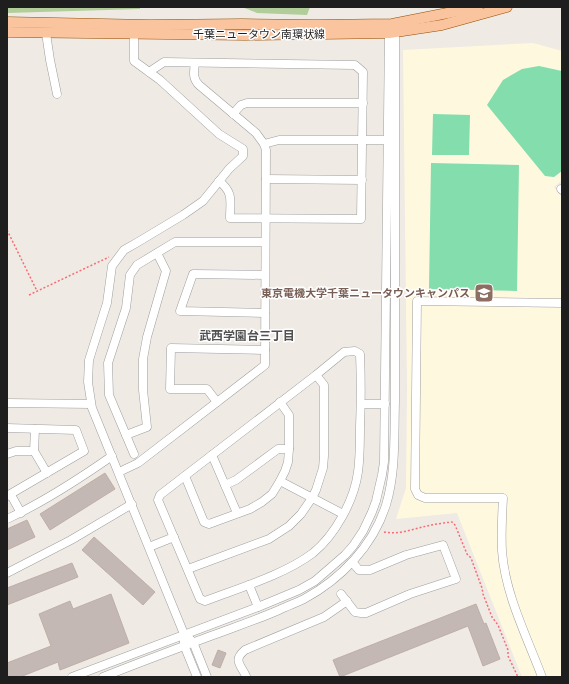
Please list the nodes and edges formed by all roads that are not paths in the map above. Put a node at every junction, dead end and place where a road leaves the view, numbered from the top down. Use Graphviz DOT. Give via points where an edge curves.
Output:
graph roads {
  1 [pos="478,7"];
  2 [pos="507,7"];
  3 [pos="7,22"];
  4 [pos="392,30"];
  5 [pos="7,32"];
  6 [pos="46,33"];
  7 [pos="134,34"];
  8 [pos="195,63"];
  9 [pos="149,72"];
  10 [pos="57,94"];
  11 [pos="363,103"];
  12 [pos="233,114"];
  13 [pos="362,140"];
  14 [pos="391,140"];
  15 [pos="264,144"];
  16 [pos="266,179"];
  17 [pos="362,180"];
  18 [pos="219,181"];
  19 [pos="266,218"];
  20 [pos="265,242"];
  21 [pos="156,253"];
  22 [pos="265,275"];
  23 [pos="562,302"];
  24 [pos="265,313"];
  25 [pos="265,350"];
  26 [pos="316,375"];
  27 [pos="217,402"];
  28 [pos="280,402"];
  29 [pos="7,403"];
  30 [pos="91,404"];
  31 [pos="361,404"];
  32 [pos="385,404"];
  33 [pos="7,428"];
  34 [pos="35,429"];
  35 [pos="126,435"];
  36 [pos="289,450"];
  37 [pos="34,451"];
  38 [pos="7,454"];
  39 [pos="134,454"];
  40 [pos="212,455"];
  41 [pos="112,456"];
  42 [pos="119,472"];
  43 [pos="47,473"];
  44 [pos="185,476"];
  45 [pos="280,481"];
  46 [pos="224,485"];
  47 [pos="9,495"];
  48 [pos="312,498"];
  49 [pos="132,504"];
  50 [pos="21,513"];
  51 [pos="237,513"];
  52 [pos="343,514"];
  53 [pos="7,519"];
  54 [pos="174,537"];
  55 [pos="149,547"];
  56 [pos="352,562"];
  57 [pos="188,569"];
  58 [pos="7,574"];
  59 [pos="249,585"];
  60 [pos="341,594"];
  61 [pos="346,601"];
  62 [pos="258,607"];
  63 [pos="184,634"];
  64 [pos="193,642"];
  65 [pos="184,645"];
  66 [pos="72,677"];
  67 [pos="103,677"];
  68 [pos="197,677"];
  69 [pos="207,677"];
  70 [pos="246,677"];
  71 [pos="542,677"];
  1 -- 4 [label="main road, 千葉ニュータウン南環状線"];
  2 -- 4 [label="main road, 千葉ニュータウン南環状線" via="442,25"];
  3 -- 4 [label="main road, 千葉ニュータウン南環状線" via="315,25"];
  4 -- 7 [label="main road, 千葉ニュータウン南環状線" via="245,35"];
  4 -- 14 [label="street"];
  5 -- 6 [label="main road, 千葉ニュータウン南環状線"];
  6 -- 7 [label="main road, 千葉ニュータウン南環状線"];
  6 -- 10 [label="street"];
  7 -- 9 [label="street" via="134,61"];
  8 -- 9 [label="street" via="164,62"];
  8 -- 11 [label="street" via="355,65 363,72"];
  8 -- 12 [label="street" via="195,81"];
  9 -- 18 [label="street" via="219,134 243,150 243,156"];
  11 -- 12 [label="street" via="247,103 241,105"];
  11 -- 13 [label="street"];
  12 -- 15 [label="street" via="256,133"];
  13 -- 14 [label="street"];
  13 -- 15 [label="street" via="278,140"];
  13 -- 17 [label="street"];
  14 -- 32 [label="street"];
  14 -- 56 [label="street" via="394,460 382,516 362,551"];
  15 -- 16 [label="street"];
  16 -- 17 [label="street"];
  16 -- 19 [label="street"];
  17 -- 19 [label="street" via="361,219"];
  18 -- 19 [label="street" via="230,195 230,218"];
  18 -- 30 [label="street" via="203,201 124,250 112,266 107,303 89,360"];
  19 -- 20 [label="street"];
  20 -- 21 [label="street" via="175,242"];
  20 -- 22 [label="street"];
  21 -- 35 [label="street" via="137,265 130,275 126,308 108,363 109,395"];
  21 -- 35 [label="street" via="166,271 143,359 147,427"];
  22 -- 24 [label="street"];
  22 -- 24 [label="street" via="193,274 180,312"];
  23 -- 71 [label="street" via="417,301 415,489 418,495 425,498 503,498 502,551 505,572 510,594"];
  24 -- 25 [label="street"];
  25 -- 27 [label="street" via="265,365"];
  25 -- 27 [label="street" via="171,348 170,389 207,390"];
  26 -- 28 [label="street"];
  26 -- 31 [label="street" via="344,352 355,351 360,354"];
  26 -- 48 [label="street" via="324,385 324,456 323,468"];
  27 -- 42 [label="street" via="138,463"];
  28 -- 36 [label="street" via="289,415"];
  28 -- 40 [label="street"];
  29 -- 30 [label="street"];
  30 -- 41 [label="street"];
  31 -- 32 [label="street"];
  31 -- 52 [label="street" via="358,473 349,504"];
  32 -- 62 [label="street" via="382,475 376,501 363,531 344,556 315,581"];
  33 -- 34 [label="street"];
  34 -- 37 [label="street"];
  34 -- 43 [label="street" via="76,430 84,451"];
  35 -- 39 [label="street"];
  36 -- 45 [label="street" via="288,462"];
  36 -- 46 [label="street" via="278,449 236,480"];
  37 -- 38 [label="street"];
  37 -- 43 [label="street"];
  40 -- 44 [label="street"];
  40 -- 46 [label="street"];
  41 -- 42 [label="street"];
  41 -- 50 [label="street"];
  42 -- 49 [label="street"];
  43 -- 47 [label="street"];
  44 -- 51 [label="street" via="204,522 209,524"];
  44 -- 54 [label="street" via="160,495 158,500"];
  45 -- 48 [label="street"];
  45 -- 51 [label="street" via="272,494 262,502"];
  46 -- 51 [label="street"];
  47 -- 50 [label="street"];
  48 -- 52 [label="street"];
  48 -- 57 [label="street" via="289,526 269,539"];
  49 -- 55 [label="street"];
  49 -- 58 [label="street"];
  50 -- 53 [label="street"];
  52 -- 59 [label="street" via="325,541 313,552 282,572"];
  54 -- 55 [label="street"];
  54 -- 57 [label="street"];
  55 -- 63 [label="street"];
  56 -- 61 [label="street" via="359,570 370,570 406,555 443,545 456,579 410,594 366,613 355,612"];
  56 -- 64 [label="street" via="321,589 303,600"];
  57 -- 59 [label="street" via="200,599 205,601"];
  59 -- 62 [label="street"];
  60 -- 61 [label="street"];
  61 -- 70 [label="street" via="324,618 245,650 239,655 238,662"];
  62 -- 63 [label="street"];
  63 -- 64 [label="street"];
  63 -- 65 [label="street"];
  63 -- 66 [label="street"];
  64 -- 65 [label="street"];
  64 -- 69 [label="street"];
  65 -- 67 [label="street"];
  65 -- 68 [label="street"];
}
